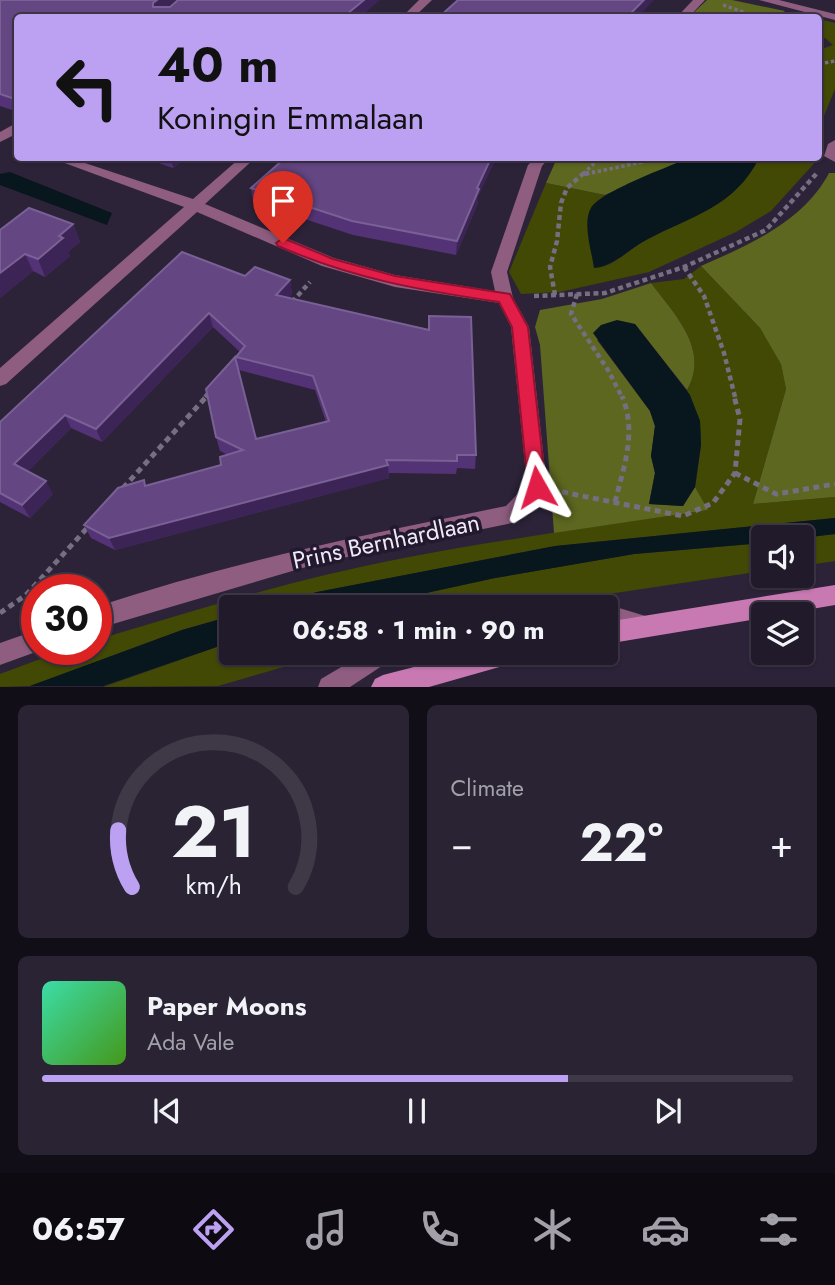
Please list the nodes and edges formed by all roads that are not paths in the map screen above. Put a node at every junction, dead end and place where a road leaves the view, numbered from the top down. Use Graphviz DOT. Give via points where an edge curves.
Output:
graph roads {
  1 [pos="426,0"];
  2 [pos="699,0"];
  3 [pos="765,0"];
  4 [pos="410,14"];
  5 [pos="685,14"];
  6 [pos="835,17"];
  7 [pos="67,161"];
  8 [pos="245,161"];
  9 [pos="539,161"];
  10 [pos="194,205"];
  11 [pos="505,298"];
  12 [pos="0,379"];
  13 [pos="835,595"];
  14 [pos="112,613"];
  15 [pos="618,617"];
  16 [pos="647,625"];
  17 [pos="618,631"];
  18 [pos="21,647"];
  19 [pos="0,654"];
  20 [pos="365,665"];
  21 [pos="465,665"];
  22 [pos="329,687"];
  23 [pos="383,687"];
  1 -- 4 [label="street"];
  2 -- 5 [label="street"];
  3 -- 6 [label="street"];
  7 -- 10 [label="street"];
  8 -- 10 [label="street"];
  9 -- 11 [label="street" via="499,272"];
  10 -- 11 [label="street" via="328,262 395,281"];
  10 -- 12 [label="street"];
  11 -- 14 [label="street, Prins Bernhardlaan" via="520,327 537,487 512,514 323,552"];
  13 -- 16 [label="main road"];
  15 -- 16 [label="lane"];
  16 -- 17 [label="main road"];
  18 -- 19 [label="street"];
  20 -- 22 [label="lane"];
  21 -- 23 [label="main road"];
}
